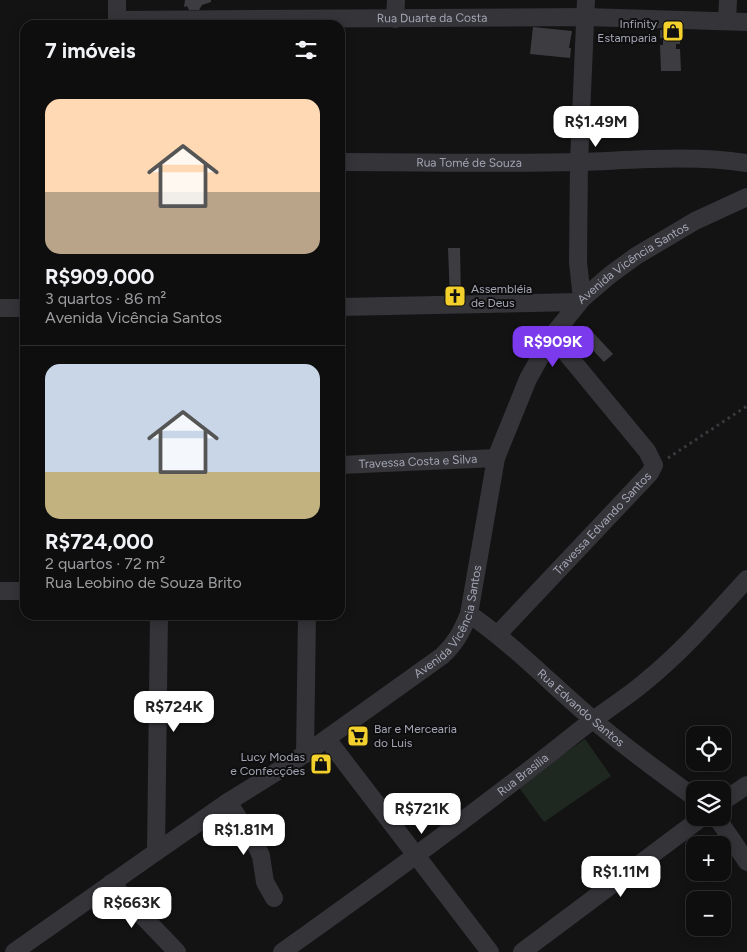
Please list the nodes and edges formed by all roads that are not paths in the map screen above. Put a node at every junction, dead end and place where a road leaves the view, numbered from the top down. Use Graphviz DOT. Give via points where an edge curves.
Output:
graph roads {
  1 [pos="117,0"];
  2 [pos="396,0"];
  3 [pos="728,0"];
  4 [pos="586,9"];
  5 [pos="395,19"];
  6 [pos="117,20"];
  7 [pos="345,21"];
  8 [pos="727,22"];
  9 [pos="747,22"];
  10 [pos="345,162"];
  11 [pos="580,162"];
  12 [pos="747,163"];
  13 [pos="747,197"];
  14 [pos="581,301"];
  15 [pos="345,307"];
  16 [pos="0,308"];
  17 [pos="20,308"];
  18 [pos="552,336"];
  19 [pos="496,458"];
  20 [pos="345,465"];
  21 [pos="747,579"];
  22 [pos="0,591"];
  23 [pos="20,591"];
  24 [pos="469,614"];
  25 [pos="159,620"];
  26 [pos="306,620"];
  27 [pos="498,634"];
  28 [pos="592,719"];
  29 [pos="327,739"];
  30 [pos="305,754"];
  31 [pos="747,785"];
  32 [pos="686,791"];
  33 [pos="731,796"];
  34 [pos="228,802"];
  35 [pos="690,826"];
  36 [pos="722,826"];
  37 [pos="156,852"];
  38 [pos="417,856"];
  39 [pos="747,862"];
  40 [pos="111,883"];
  41 [pos="274,898"];
  42 [pos="14,952"];
  43 [pos="177,952"];
  44 [pos="282,952"];
  45 [pos="490,952"];
  46 [pos="522,952"];
  1 -- 6 [label="street"];
  2 -- 5 [label="street"];
  3 -- 8 [label="street"];
  4 -- 5 [label="street, Rua Duarte da Costa"];
  4 -- 8 [label="street, Rua Duarte da Costa"];
  4 -- 11 [label="street"];
  5 -- 7 [label="street, Rua Duarte da Costa"];
  8 -- 9 [label="street, Rua Duarte da Costa"];
  10 -- 11 [label="street, Rua Tomé de Souza"];
  11 -- 12 [label="street, Rua Tomé de Souza" via="701,158"];
  11 -- 14 [label="street" via="578,262"];
  13 -- 14 [label="street, Avenida Vicência Santos" via="695,221 636,256"];
  14 -- 15 [label="street"];
  14 -- 18 [label="street, Avenida Vicência Santos"];
  16 -- 17 [label="street"];
  18 -- 19 [label="street, Avenida Vicência Santos" via="528,380"];
  18 -- 27 [label="street, Travessa Edvando Santos" via="648,451 653,468"];
  19 -- 20 [label="street, Travessa Costa e Silva"];
  19 -- 24 [label="street, Avenida Vicência Santos"];
  21 -- 28 [label="street, Rua Brasília" via="646,681"];
  22 -- 23 [label="street"];
  24 -- 27 [label="street, Rua Edvando Santos"];
  24 -- 29 [label="street, Avenida Vicência Santos" via="457,640 442,656"];
  25 -- 37 [label="street"];
  26 -- 30 [label="street"];
  27 -- 28 [label="street, Rua Edvando Santos"];
  28 -- 32 [label="street, Rua Edvando Santos"];
  28 -- 38 [label="street, Rua Brasília"];
  29 -- 30 [label="street, Avenida Vicência Santos"];
  29 -- 38 [label="street"];
  30 -- 34 [label="street, Avenida Vicência Santos"];
  31 -- 33 [label="street"];
  34 -- 37 [label="street, Avenida Vicência Santos"];
  34 -- 41 [label="street" via="258,847 265,882"];
  35 -- 46 [label="street"];
  36 -- 39 [label="street"];
  37 -- 40 [label="street, Avenida Vicência Santos"];
  38 -- 44 [label="street, Rua Brasília"];
  38 -- 45 [label="street"];
  40 -- 42 [label="street, Avenida Vicência Santos"];
  40 -- 43 [label="street"];
}
